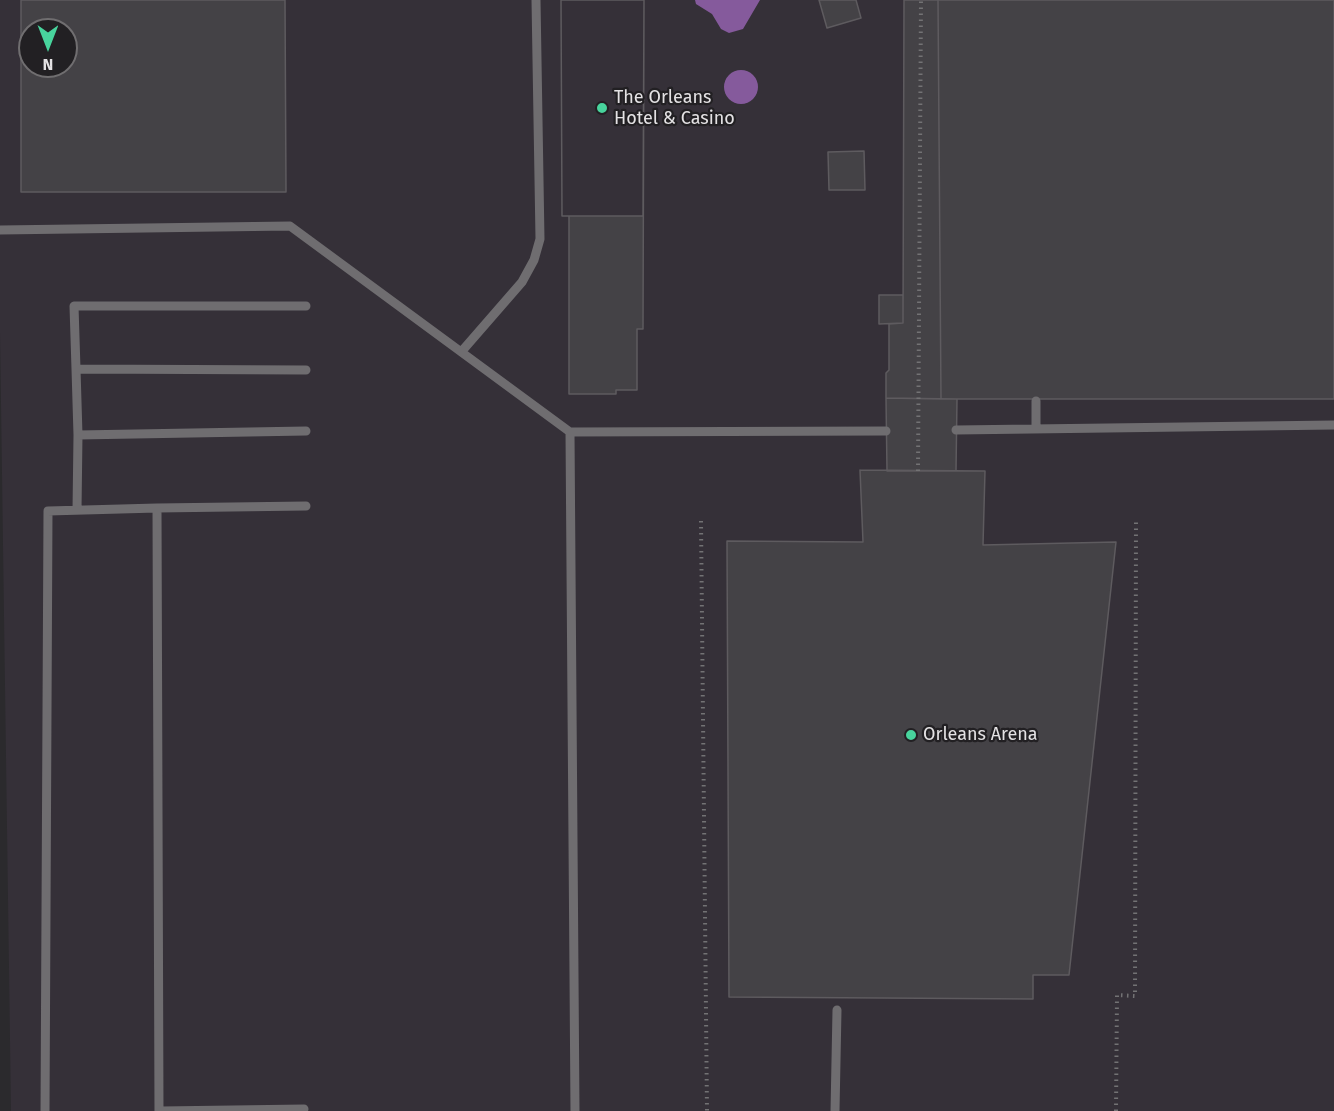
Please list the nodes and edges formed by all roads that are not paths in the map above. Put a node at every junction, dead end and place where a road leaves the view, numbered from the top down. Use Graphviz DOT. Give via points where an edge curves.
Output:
graph roads {
  1 [pos="536,0"];
  2 [pos="0,230"];
  3 [pos="306,306"];
  4 [pos="462,351"];
  5 [pos="76,369"];
  6 [pos="306,370"];
  7 [pos="1036,401"];
  8 [pos="1334,425"];
  9 [pos="1036,429"];
  10 [pos="956,430"];
  11 [pos="306,431"];
  12 [pos="886,431"];
  13 [pos="570,432"];
  14 [pos="78,435"];
  15 [pos="306,506"];
  16 [pos="157,508"];
  17 [pos="77,510"];
  18 [pos="837,1010"];
  19 [pos="304,1109"];
  20 [pos="45,1111"];
  21 [pos="160,1111"];
  22 [pos="575,1111"];
  23 [pos="835,1111"];
  1 -- 4 [label="lane" via="540,239 522,282"];
  2 -- 4 [label="lane" via="290,226"];
  3 -- 5 [label="lane" via="74,306"];
  4 -- 13 [label="lane"];
  5 -- 6 [label="lane"];
  5 -- 14 [label="lane"];
  7 -- 9 [label="lane"];
  8 -- 9 [label="lane"];
  9 -- 10 [label="lane"];
  11 -- 14 [label="lane"];
  12 -- 13 [label="lane"];
  13 -- 22 [label="lane"];
  14 -- 17 [label="lane"];
  15 -- 16 [label="lane"];
  16 -- 17 [label="lane"];
  16 -- 21 [label="lane"];
  17 -- 20 [label="lane" via="48,511"];
  18 -- 23 [label="lane"];
  19 -- 21 [label="lane"];
}
